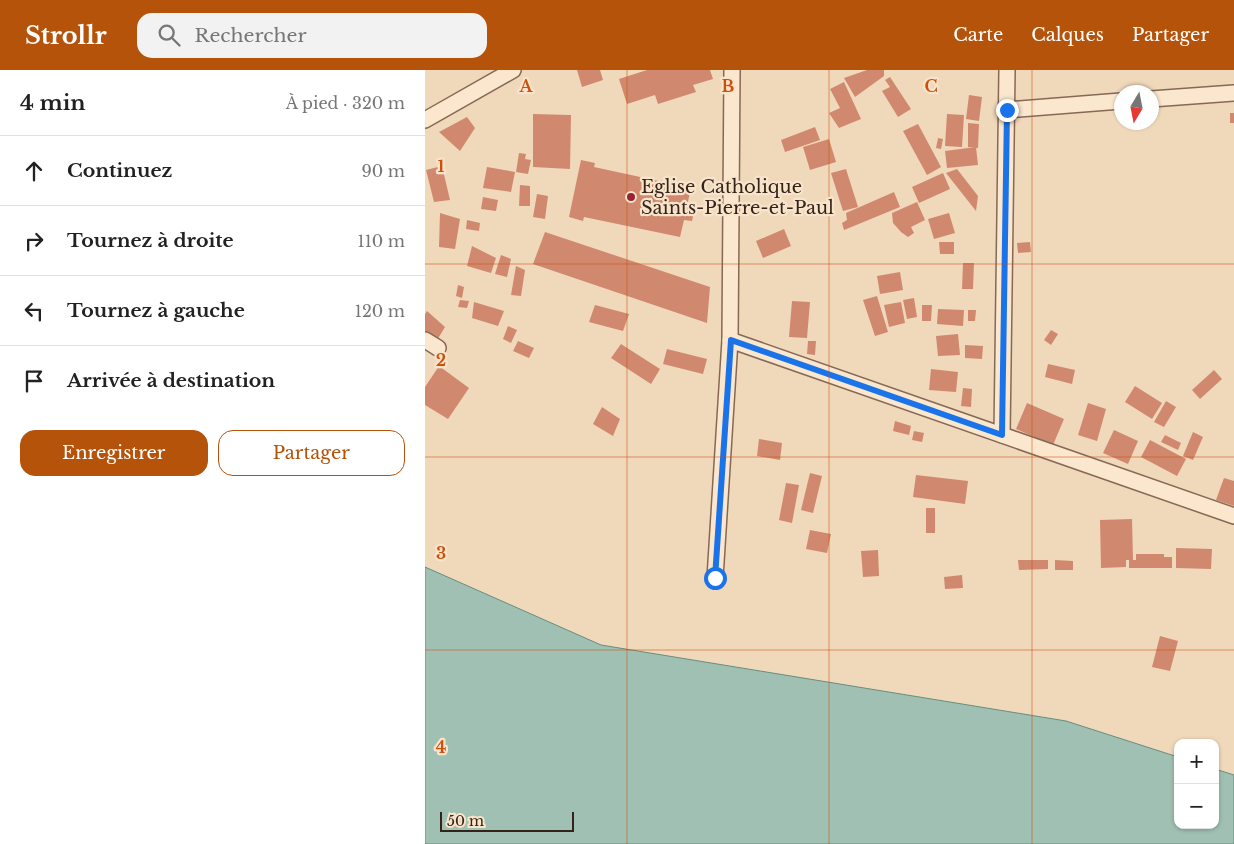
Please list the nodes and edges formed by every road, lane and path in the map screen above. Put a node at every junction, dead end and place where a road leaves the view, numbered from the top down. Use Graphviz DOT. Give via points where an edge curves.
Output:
graph roads {
  1 [pos="513,70"];
  2 [pos="732,70"];
  3 [pos="1007,70"];
  4 [pos="1234,93"];
  5 [pos="1159,98"];
  6 [pos="1114,102"];
  7 [pos="1007,110"];
  8 [pos="425,120"];
  9 [pos="425,340"];
  10 [pos="731,340"];
  11 [pos="438,348"];
  12 [pos="1002,435"];
  13 [pos="1234,516"];
  14 [pos="715,578"];
  1 -- 8 [label="street"];
  2 -- 10 [label="street"];
  3 -- 7 [label="street"];
  4 -- 5 [label="street"];
  6 -- 7 [label="street"];
  7 -- 12 [label="street"];
  9 -- 11 [label="street"];
  10 -- 12 [label="street"];
  10 -- 14 [label="street"];
  12 -- 13 [label="street"];
}
